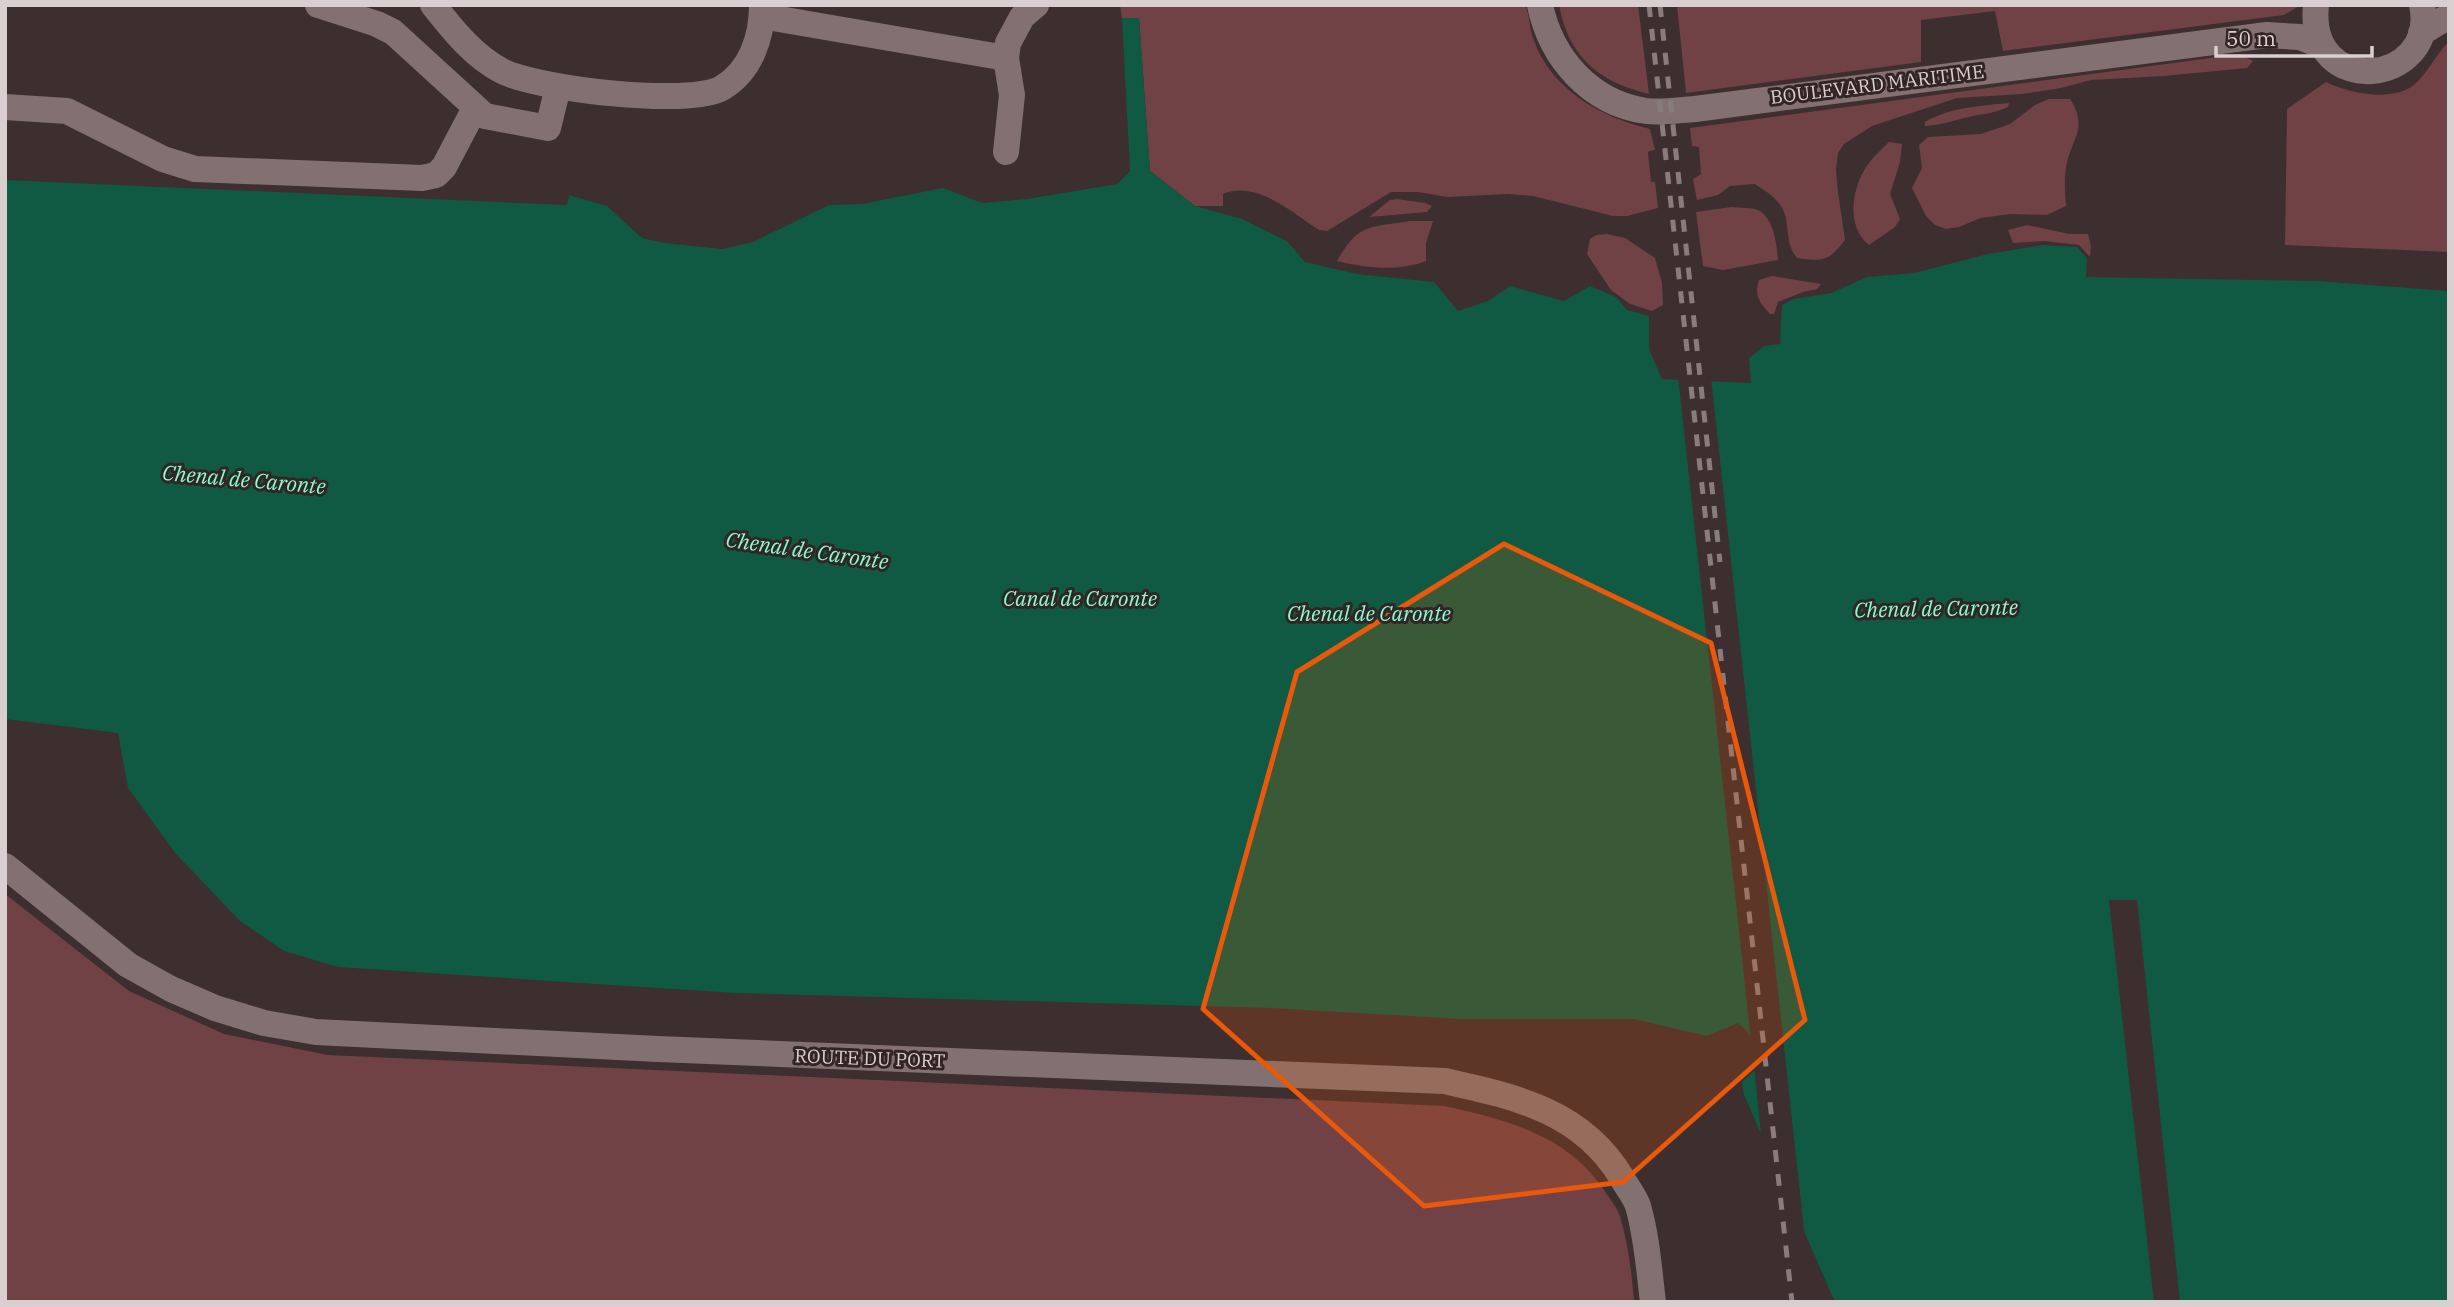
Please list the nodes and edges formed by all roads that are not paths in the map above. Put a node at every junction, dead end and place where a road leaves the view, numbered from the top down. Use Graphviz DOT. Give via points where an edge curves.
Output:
graph roads {
  1 [pos="318,5"];
  2 [pos="433,5"];
  3 [pos="1036,5"];
  4 [pos="1540,5"];
  5 [pos="2314,5"];
  6 [pos="2422,5"];
  7 [pos="762,11"];
  8 [pos="2449,16"];
  9 [pos="2421,33"];
  10 [pos="2267,35"];
  11 [pos="2322,46"];
  12 [pos="1006,58"];
  13 [pos="558,87"];
  14 [pos="5,107"];
  15 [pos="474,108"];
  16 [pos="1006,152"];
  17 [pos="5,866"];
  18 [pos="1653,1302"];
  1 -- 15 [label="street" via="393,32"];
  2 -- 13 [label="street" via="463,43 501,71"];
  3 -- 12 [label="street" via="1013,30"];
  4 -- 10 [label="street, BOULEVARD MARITIME" via="1553,47 1582,82 1626,106 1669,112"];
  5 -- 10 [label="street, BOULEVARD MARITIME" via="2297,22"];
  5 -- 11 [label="street" via="2314,24"];
  6 -- 9 [label="street"];
  7 -- 12 [label="street"];
  7 -- 13 [label="street" via="752,55 740,74 721,88 697,95"];
  8 -- 9 [label="street"];
  9 -- 11 [label="street" via="2410,54 2377,72 2343,66"];
  10 -- 11 [label="street, BOULEVARD MARITIME" via="2301,37"];
  12 -- 16 [label="street" via="1012,95"];
  13 -- 15 [label="street" via="548,128 498,120"];
  14 -- 15 [label="street" via="67,111 163,159 195,169 422,178 436,175 444,167"];
  17 -- 18 [label="street, ROUTE DU PORT" via="128,965 171,989 264,1023 316,1032 1445,1081 1499,1093 1546,1110 1583,1131 1613,1163 1637,1204"];
}
